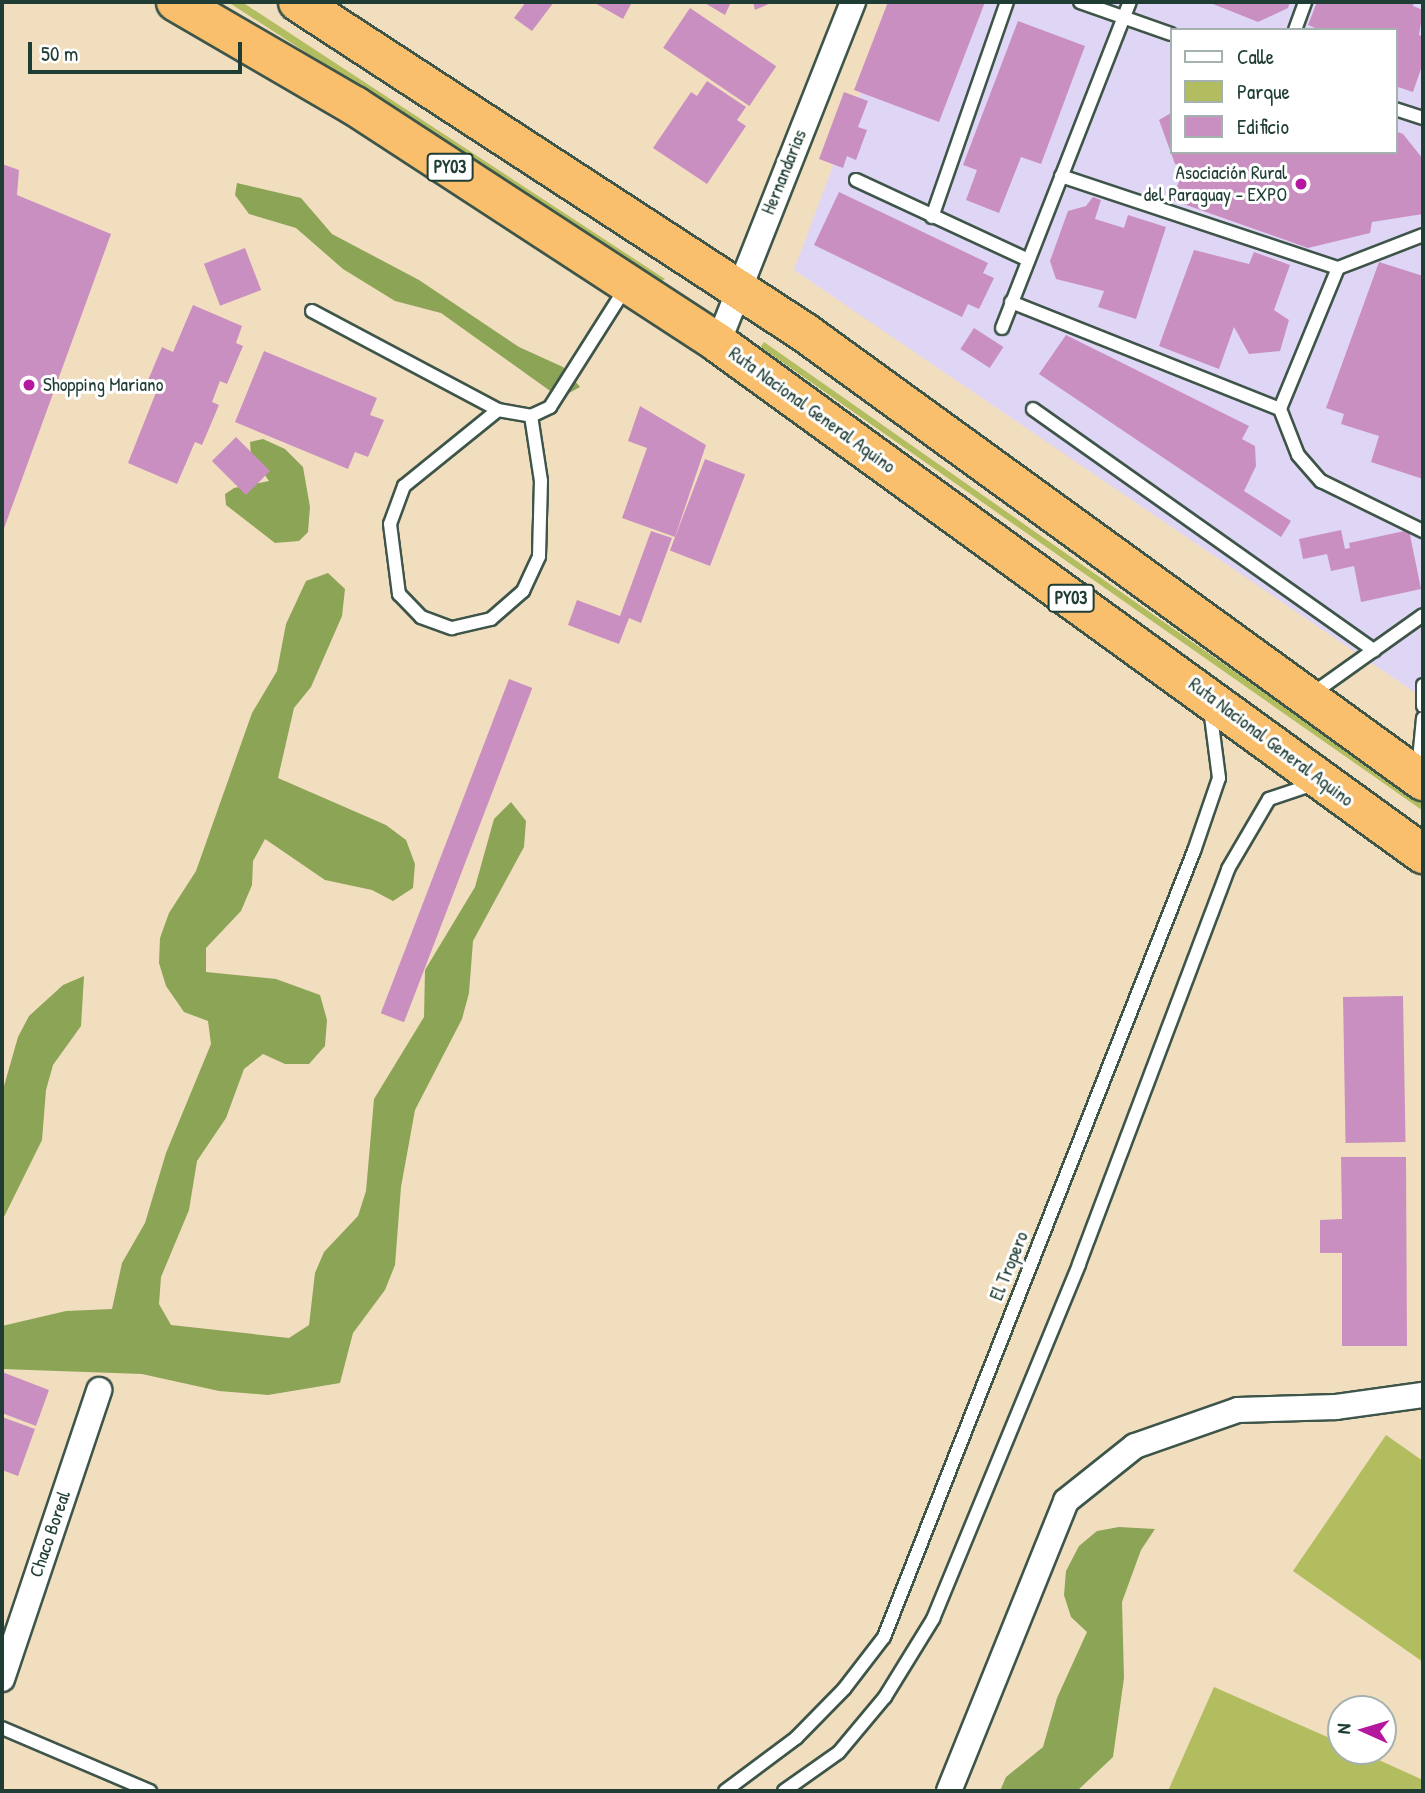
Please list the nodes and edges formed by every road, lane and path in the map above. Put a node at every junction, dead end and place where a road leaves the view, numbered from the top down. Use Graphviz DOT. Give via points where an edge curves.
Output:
graph roads {
  1 [pos="176,2"];
  2 [pos="298,2"];
  3 [pos="853,2"];
  4 [pos="1007,2"];
  5 [pos="1080,2"];
  6 [pos="1130,2"];
  7 [pos="1305,2"];
  8 [pos="1124,19"];
  9 [pos="1296,28"];
  10 [pos="1170,34"];
  11 [pos="1397,110"];
  12 [pos="1422,116"];
  13 [pos="1062,176"];
  14 [pos="856,180"];
  15 [pos="932,217"];
  16 [pos="1423,235"];
  17 [pos="1028,260"];
  18 [pos="1338,268"];
  19 [pos="629,283"];
  20 [pos="738,288"];
  21 [pos="1012,302"];
  22 [pos="312,311"];
  23 [pos="1002,328"];
  24 [pos="718,343"];
  25 [pos="498,410"];
  26 [pos="1033,410"];
  27 [pos="1280,410"];
  28 [pos="531,416"];
  29 [pos="1423,531"];
  30 [pos="1423,615"];
  31 [pos="1374,650"];
  32 [pos="1423,685"];
  33 [pos="1423,691"];
  34 [pos="1209,695"];
  35 [pos="1308,698"];
  36 [pos="1423,706"];
  37 [pos="1423,718"];
  38 [pos="1420,779"];
  39 [pos="1326,780"];
  40 [pos="1423,854"];
  41 [pos="99,1390"];
  42 [pos="1423,1395"];
  43 [pos="2,1679"];
  44 [pos="2,1728"];
  45 [pos="150,1791"];
  46 [pos="725,1791"];
  47 [pos="784,1791"];
  48 [pos="949,1791"];
  1 -- 19 [label="highway, Ruta Nacional General Aquino / PY03" via="355,106"];
  2 -- 20 [label="highway"];
  3 -- 20 [label="street, Hernandarias"];
  4 -- 15 [label="lane"];
  5 -- 8 [label="lane"];
  6 -- 8 [label="lane"];
  7 -- 9 [label="lane"];
  8 -- 10 [label="lane"];
  8 -- 13 [label="lane"];
  11 -- 12 [label="lane"];
  13 -- 17 [label="lane"];
  13 -- 18 [label="lane"];
  14 -- 15 [label="lane"];
  15 -- 17 [label="lane"];
  16 -- 18 [label="lane"];
  17 -- 21 [label="lane"];
  18 -- 27 [label="lane"];
  19 -- 24 [label="highway, Ruta Nacional General Aquino / PY03"];
  19 -- 28 [label="lane" via="550,407"];
  20 -- 24 [label="street, Hernandarias"];
  20 -- 35 [label="highway"];
  21 -- 23 [label="lane"];
  21 -- 27 [label="lane"];
  22 -- 25 [label="lane"];
  24 -- 34 [label="highway, Ruta Nacional General Aquino / PY03"];
  25 -- 28 [label="lane"];
  25 -- 28 [label="lane" via="404,486 390,524 399,594 421,617 452,628 491,619 523,591 540,556 541,481"];
  26 -- 31 [label="lane"];
  27 -- 29 [label="lane" via="1298,455 1321,481"];
  30 -- 31 [label="lane"];
  31 -- 35 [label="lane"];
  32 -- 33 [label="lane"];
  33 -- 36 [label="lane"];
  34 -- 39 [label="highway, Ruta Nacional General Aquino / PY03"];
  34 -- 46 [label="lane, El Tropero" via="1219,778 884,1637 844,1689 796,1738"];
  35 -- 38 [label="highway"];
  37 -- 38 [label="lane"];
  39 -- 40 [label="highway, Ruta Nacional General Aquino / PY03"];
  39 -- 47 [label="lane" via="1269,799 1228,869 1079,1264 933,1619 885,1697 839,1752"];
  41 -- 43 [label="street, Chaco Boreal"];
  42 -- 48 [label="street" via="1336,1407 1238,1410 1135,1446 1066,1501"];
  44 -- 45 [label="lane"];
}
